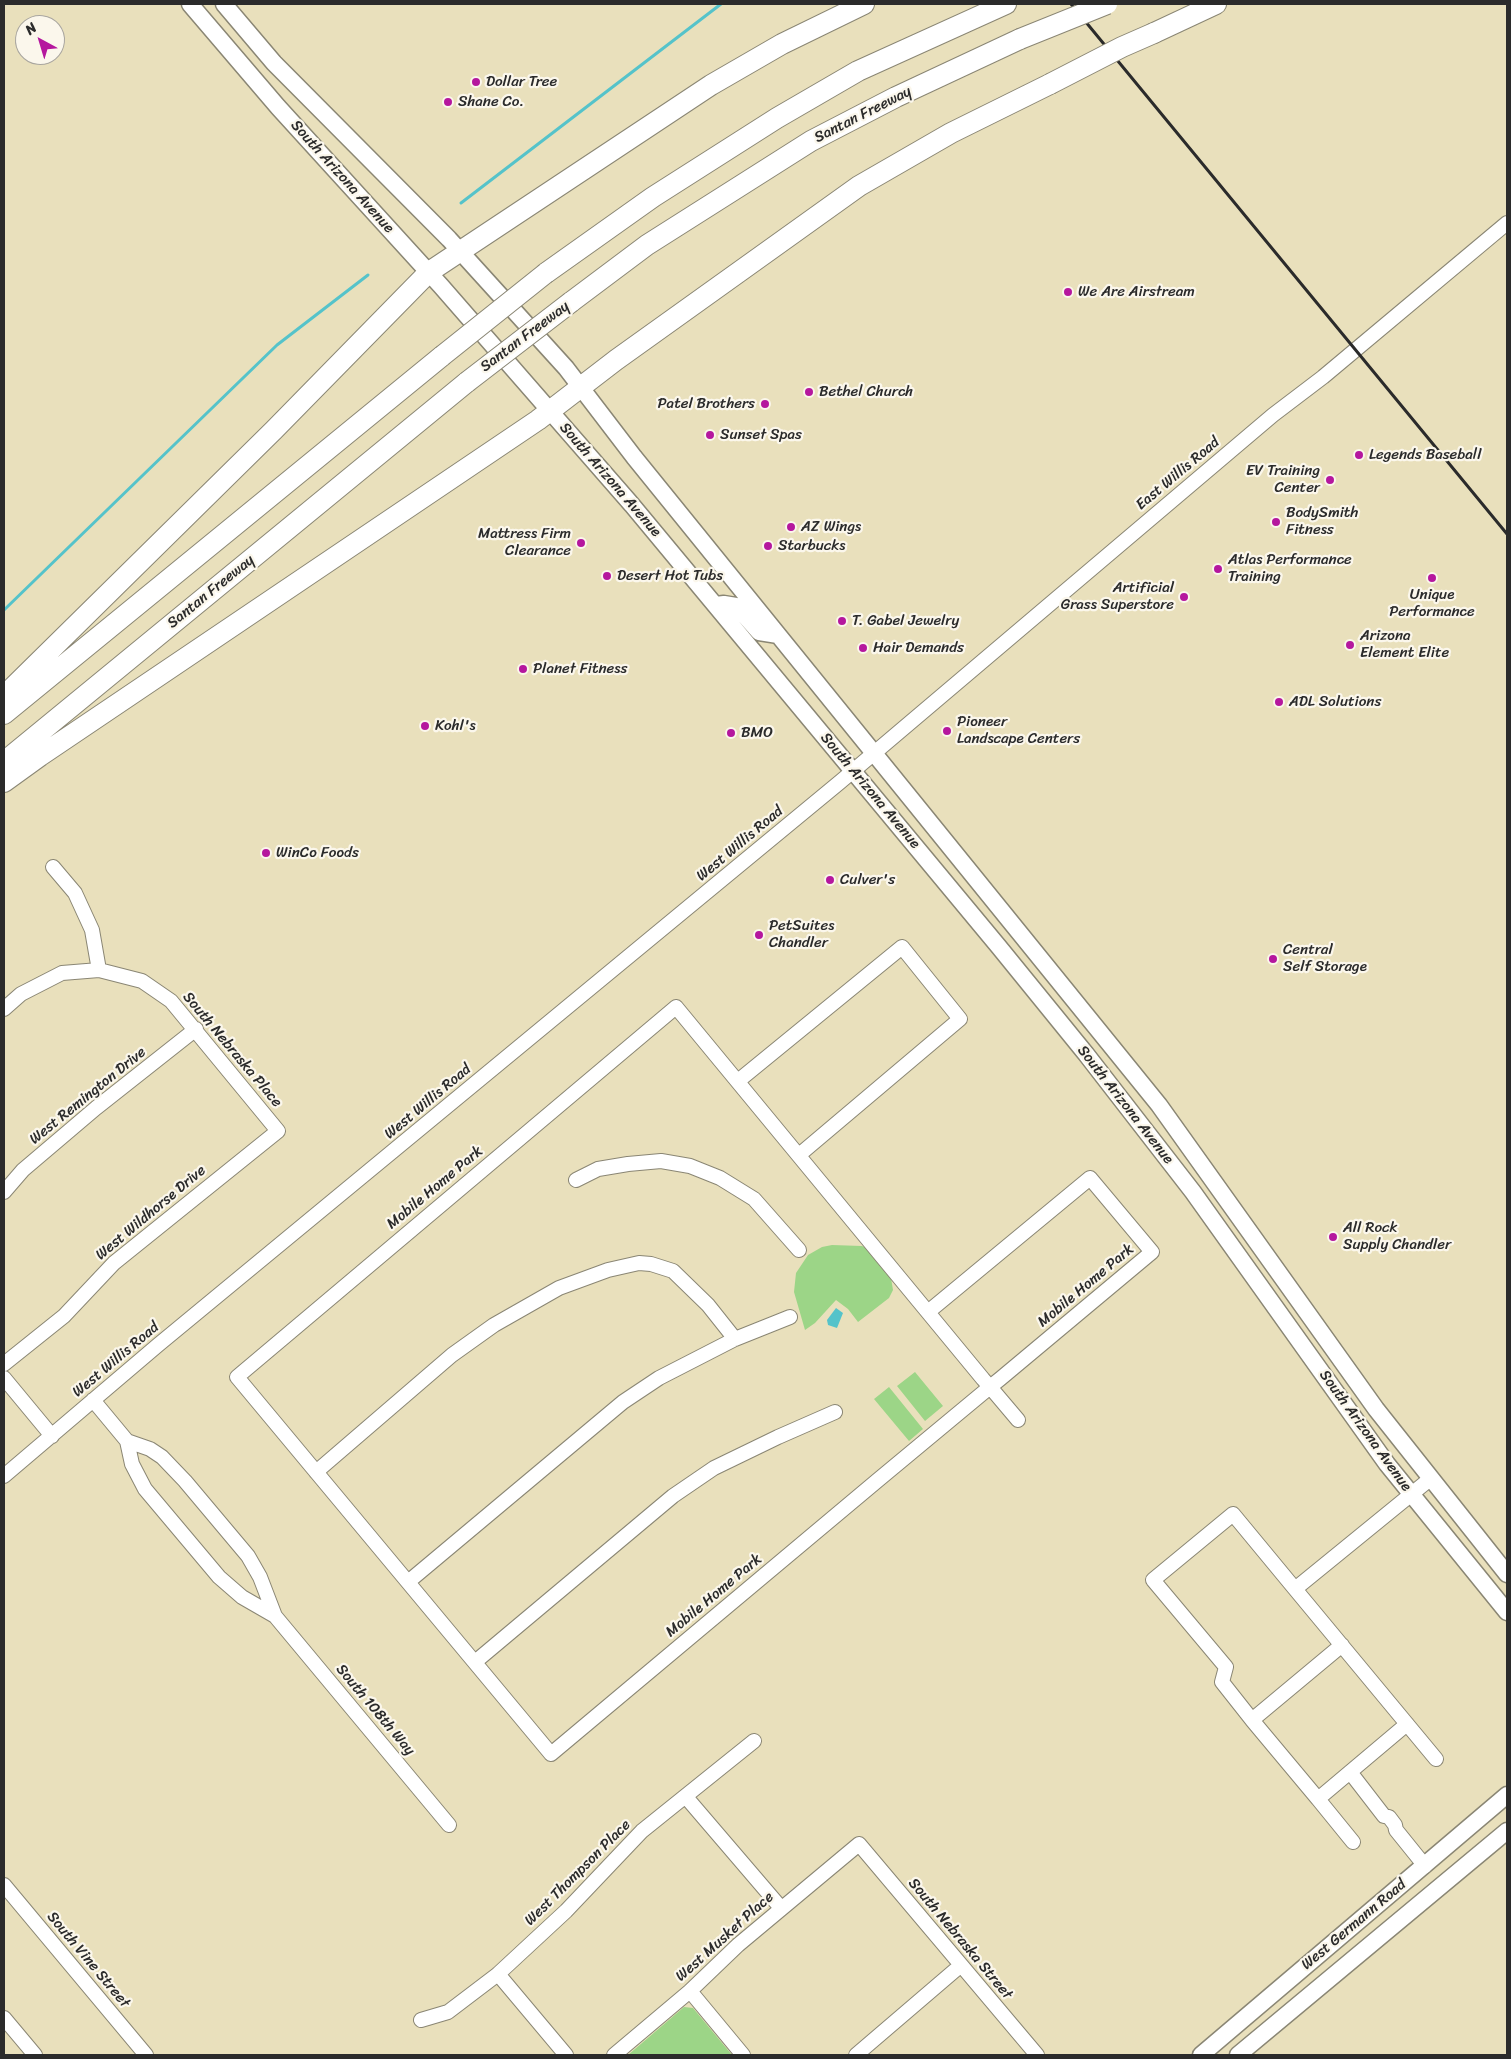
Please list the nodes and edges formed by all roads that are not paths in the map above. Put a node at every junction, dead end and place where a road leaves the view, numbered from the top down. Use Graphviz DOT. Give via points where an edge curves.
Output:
graph roads {
  1 [pos="190,4"];
  2 [pos="224,4"];
  3 [pos="864,4"];
  4 [pos="1106,4"];
  5 [pos="1216,4"];
  6 [pos="999,7"];
  7 [pos="1507,223"];
  8 [pos="460,251"];
  9 [pos="428,272"];
  10 [pos="580,388"];
  11 [pos="550,410"];
  12 [pos="716,605"];
  13 [pos="778,634"];
  14 [pos="4,696"];
  15 [pos="4,714"];
  16 [pos="873,754"];
  17 [pos="4,762"];
  18 [pos="853,770"];
  19 [pos="4,782"];
  20 [pos="53,867"];
  21 [pos="99,970"];
  22 [pos="4,1009"];
  23 [pos="196,1029"];
  24 [pos="738,1081"];
  25 [pos="278,1131"];
  26 [pos="799,1155"];
  27 [pos="576,1180"];
  28 [pos="4,1192"];
  29 [pos="799,1250"];
  30 [pos="928,1312"];
  31 [pos="790,1317"];
  32 [pos="735,1339"];
  33 [pos="4,1364"];
  34 [pos="4,1378"];
  35 [pos="990,1387"];
  36 [pos="93,1400"];
  37 [pos="835,1412"];
  38 [pos="1018,1420"];
  39 [pos="52,1436"];
  40 [pos="127,1441"];
  41 [pos="316,1472"];
  42 [pos="4,1476"];
  43 [pos="1430,1479"];
  44 [pos="1412,1494"];
  45 [pos="1507,1574"];
  46 [pos="408,1582"];
  47 [pos="1295,1589"];
  48 [pos="1507,1612"];
  49 [pos="275,1616"];
  50 [pos="1342,1645"];
  51 [pos="475,1662"];
  52 [pos="1252,1720"];
  53 [pos="1407,1724"];
  54 [pos="754,1741"];
  55 [pos="1436,1759"];
  56 [pos="1350,1772"];
  57 [pos="1507,1795"];
  58 [pos="686,1797"];
  59 [pos="1318,1799"];
  60 [pos="449,1825"];
  61 [pos="1507,1831"];
  62 [pos="1353,1842"];
  63 [pos="859,1844"];
  64 [pos="1425,1866"];
  65 [pos="4,1885"];
  66 [pos="1376,1907"];
  67 [pos="781,1908"];
  68 [pos="1392,1927"];
  69 [pos="960,1966"];
  70 [pos="498,1974"];
  71 [pos="690,1991"];
  72 [pos="4,2018"];
  73 [pos="421,2020"];
  74 [pos="34,2055"];
  75 [pos="146,2055"];
  76 [pos="566,2055"];
  77 [pos="614,2055"];
  78 [pos="743,2055"];
  79 [pos="856,2055"];
  80 [pos="1037,2055"];
  81 [pos="1202,2055"];
  82 [pos="1238,2055"];
  1 -- 9 [label="main road, South Arizona Avenue" via="278,107"];
  2 -- 8 [label="main road, South Arizona Avenue" via="280,70"];
  3 -- 8 [label="highway" via="782,44 711,84"];
  4 -- 17 [label="highway, Santan Freeway, bridge" via="1020,39 811,141 647,245 467,382"];
  5 -- 10 [label="highway, bridge" via="1114,51 952,133 860,186"];
  6 -- 15 [label="highway, bridge" via="858,71 777,118 654,197 546,273"];
  7 -- 16 [label="street, East Willis Road" via="1324,377 1266,421"];
  8 -- 9 [label="highway"];
  8 -- 10 [label="main road, South Arizona Avenue" via="566,368"];
  9 -- 11 [label="main road, South Arizona Avenue"];
  9 -- 14 [label="highway" via="274,430"];
  10 -- 11 [label="highway"];
  10 -- 13 [label="main road, South Arizona Avenue"];
  11 -- 12 [label="main road, South Arizona Avenue"];
  11 -- 19 [label="highway"];
  12 -- 13 [label="main road" via="736,606 759,632"];
  12 -- 18 [label="main road, South Arizona Avenue"];
  13 -- 16 [label="main road, South Arizona Avenue"];
  16 -- 18 [label="street, West Willis Road"];
  16 -- 43 [label="main road, South Arizona Avenue" via="1158,1105"];
  18 -- 36 [label="street, West Willis Road"];
  18 -- 44 [label="main road, South Arizona Avenue" via="1086,1054 1187,1185 1387,1464"];
  20 -- 21 [label="street" via="75,894 92,930"];
  21 -- 22 [label="street" via="62,974 21,994"];
  21 -- 23 [label="street, South Nebraska Place" via="142,981 171,1001"];
  23 -- 25 [label="street, South Nebraska Place"];
  23 -- 28 [label="street, West Remington Drive" via="23,1170"];
  24 -- 26 [label="street, Mobile Home Park"];
  24 -- 26 [label="street" via="902,947 960,1019"];
  24 -- 41 [label="street, Mobile Home Park" via="676,1007 237,1376"];
  25 -- 33 [label="street, West Wildhorse Drive" via="114,1263 64,1316"];
  26 -- 30 [label="street, Mobile Home Park"];
  27 -- 29 [label="street" via="598,1169 628,1164 661,1161 690,1166 720,1178 754,1199"];
  30 -- 35 [label="street, Mobile Home Park"];
  30 -- 35 [label="street, Mobile Home Park" via="1090,1178 1152,1252"];
  31 -- 32 [label="street"];
  32 -- 41 [label="street" via="708,1305 673,1271 639,1263 608,1270 559,1288 494,1325 452,1355"];
  32 -- 46 [label="street" via="660,1378 623,1402"];
  34 -- 39 [label="street"];
  35 -- 38 [label="street, Mobile Home Park"];
  35 -- 51 [label="street, Mobile Home Park" via="552,1754"];
  36 -- 39 [label="street, West Willis Road"];
  36 -- 40 [label="street, South 108th Way"];
  37 -- 51 [label="street" via="714,1468 673,1496"];
  39 -- 42 [label="street, West Willis Road"];
  40 -- 49 [label="street, South 108th Way" via="132,1464 145,1489 219,1578 242,1597"];
  40 -- 49 [label="street, South 108th Way" via="162,1457 185,1481 254,1564"];
  41 -- 46 [label="street, Mobile Home Park"];
  43 -- 44 [label="street"];
  43 -- 45 [label="main road, South Arizona Avenue"];
  44 -- 47 [label="street"];
  44 -- 48 [label="main road, South Arizona Avenue"];
  46 -- 51 [label="street, Mobile Home Park"];
  47 -- 50 [label="street"];
  47 -- 52 [label="street" via="1233,1514 1153,1580 1226,1667 1222,1682"];
  49 -- 60 [label="street, South 108th Way"];
  50 -- 52 [label="street"];
  50 -- 53 [label="street"];
  52 -- 59 [label="street"];
  53 -- 55 [label="street"];
  53 -- 56 [label="street"];
  54 -- 58 [label="street, West Thompson Place"];
  56 -- 59 [label="street"];
  56 -- 64 [label="street"];
  57 -- 64 [label="main road, West Germann Road"];
  58 -- 67 [label="street"];
  58 -- 70 [label="street, West Thompson Place" via="642,1831 566,1911"];
  59 -- 62 [label="street"];
  61 -- 68 [label="main road, West Germann Road"];
  63 -- 67 [label="street, West Musket Place"];
  63 -- 69 [label="street, South Nebraska Street"];
  64 -- 66 [label="main road, West Germann Road"];
  65 -- 75 [label="street, South Vine Street"];
  66 -- 68 [label="main road"];
  66 -- 81 [label="main road, West Germann Road"];
  67 -- 71 [label="street, West Musket Place"];
  68 -- 82 [label="main road, West Germann Road"];
  69 -- 79 [label="street"];
  69 -- 80 [label="street, South Nebraska Street"];
  70 -- 73 [label="street, West Thompson Place" via="448,2012"];
  70 -- 76 [label="street"];
  71 -- 77 [label="street, West Musket Place"];
  71 -- 78 [label="street"];
  72 -- 74 [label="street"];
}
